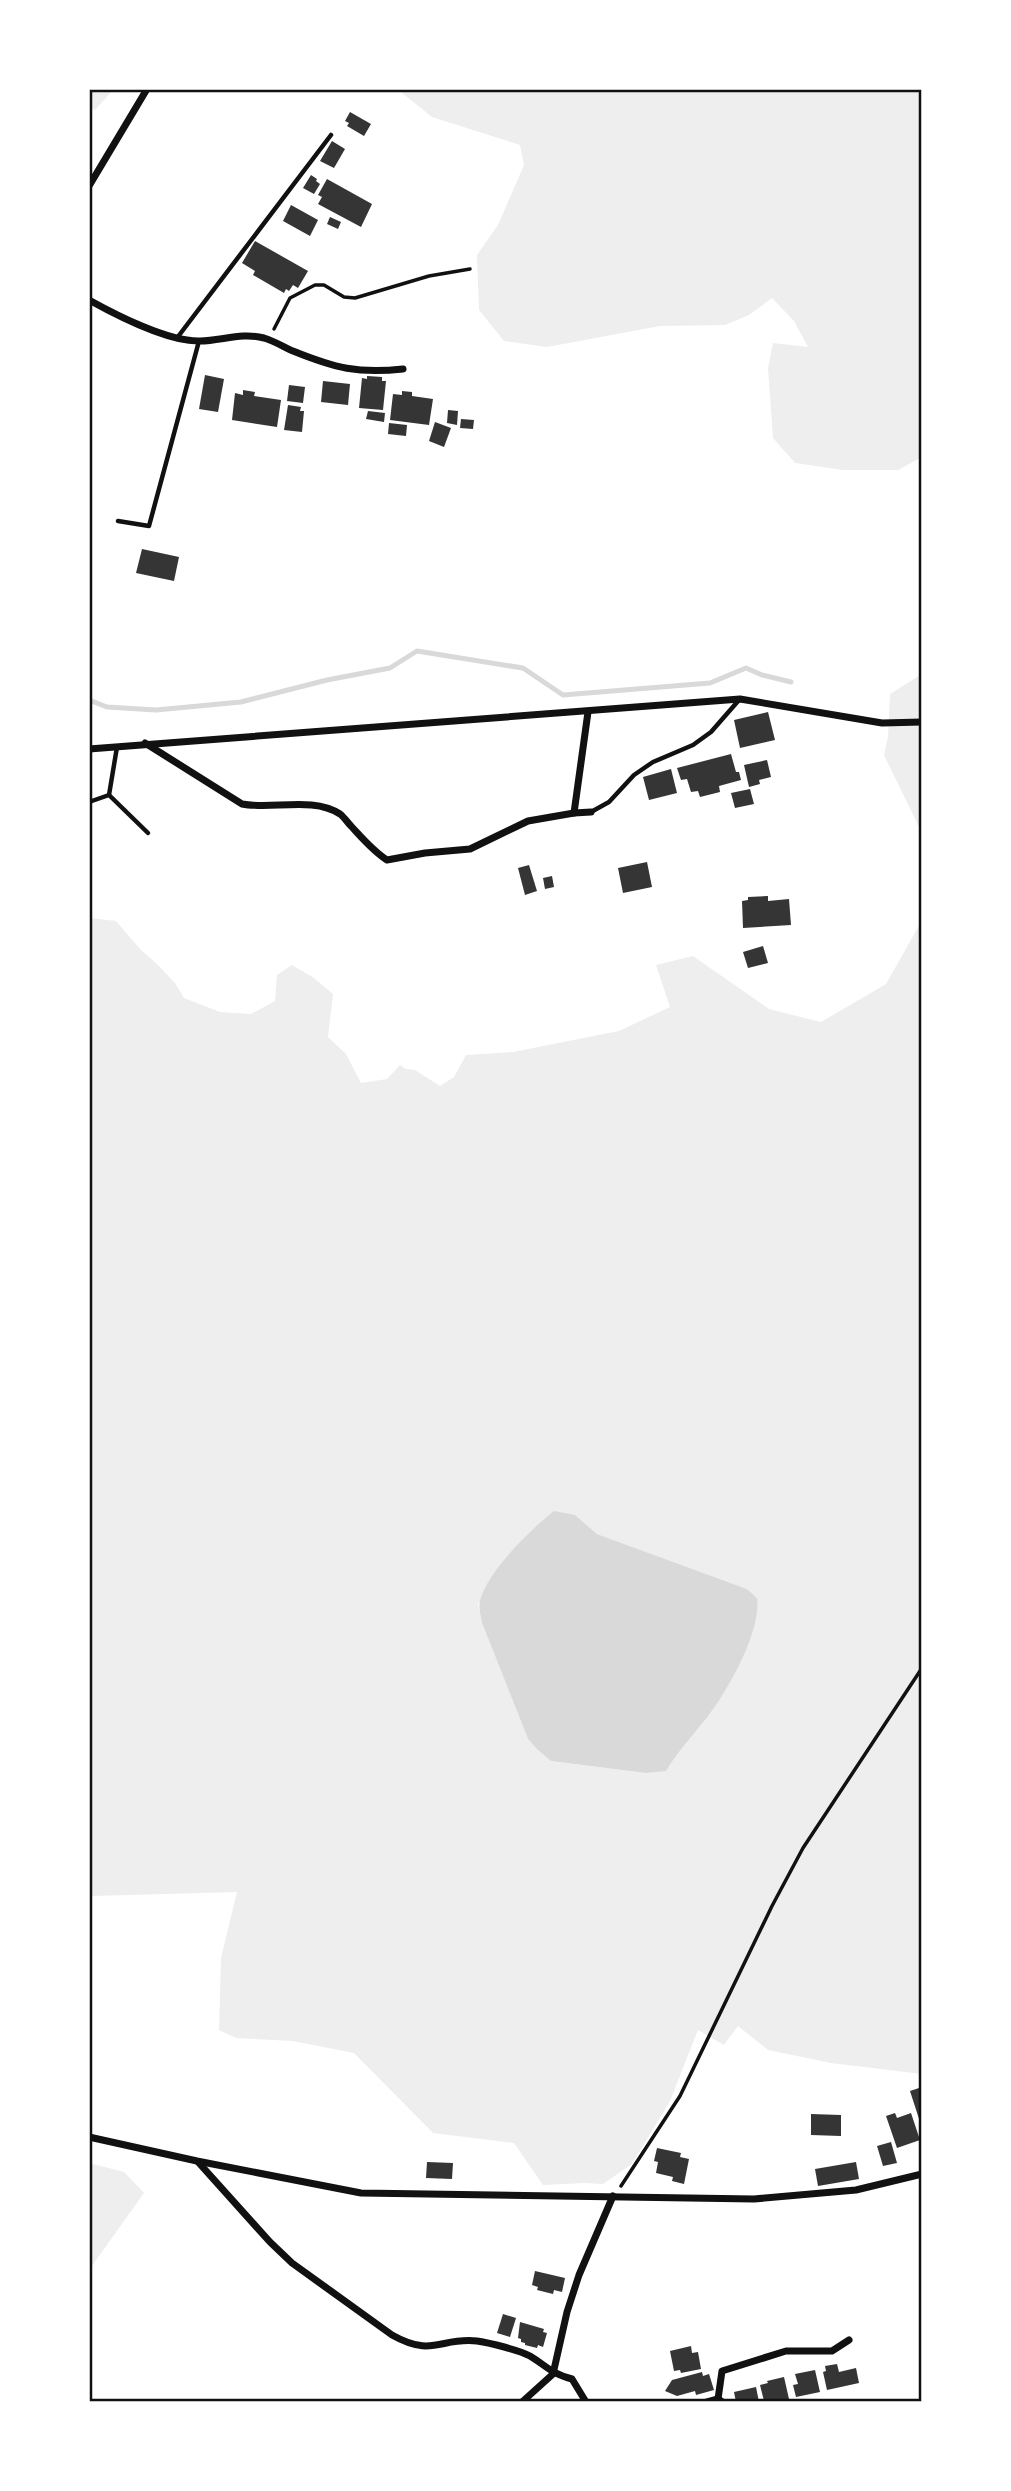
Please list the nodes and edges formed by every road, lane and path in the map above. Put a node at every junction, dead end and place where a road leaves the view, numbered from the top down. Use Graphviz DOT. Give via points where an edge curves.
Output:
graph roads {
  1 [pos="147,89"];
  2 [pos="331,135"];
  3 [pos="89,186"];
  4 [pos="470,270"];
  5 [pos="89,300"];
  6 [pos="177,338"];
  7 [pos="269,340"];
  8 [pos="199,341"];
  9 [pos="403,369"];
  10 [pos="118,521"];
  11 [pos="740,699"];
  12 [pos="588,712"];
  13 [pos="922,722"];
  14 [pos="145,743"];
  15 [pos="117,746"];
  16 [pos="89,749"];
  17 [pos="109,795"];
  18 [pos="89,802"];
  19 [pos="591,812"];
  20 [pos="574,813"];
  21 [pos="148,833"];
  22 [pos="922,1668"];
  23 [pos="89,2137"];
  24 [pos="197,2161"];
  25 [pos="922,2174"];
  26 [pos="613,2196"];
  27 [pos="849,2340"];
  28 [pos="553,2374"];
  29 [pos="720,2400"];
  30 [pos="522,2402"];
  31 [pos="586,2402"];
  32 [pos="707,2402"];
  1 -- 3 [label="street"];
  2 -- 6 [label="lane"];
  4 -- 7 [label="path" via="429,276 355,298 315,285 290,298"];
  5 -- 6 [label="street"];
  6 -- 8 [label="street"];
  7 -- 8 [label="street" via="230,336"];
  7 -- 9 [label="street" via="339,368"];
  8 -- 10 [label="lane" via="149,526"];
  11 -- 12 [label="street"];
  11 -- 13 [label="street" via="882,723"];
  11 -- 19 [label="lane" via="711,732 653,762 609,802"];
  12 -- 14 [label="street"];
  12 -- 20 [label="street"];
  14 -- 15 [label="street"];
  14 -- 20 [label="street" via="242,804 290,804 340,814 387,860 470,849 528,821"];
  15 -- 16 [label="street"];
  15 -- 17 [label="lane"];
  17 -- 18 [label="lane"];
  17 -- 21 [label="lane"];
  19 -- 20 [label="street"];
  22 -- 26 [label="path" via="803,1848 680,2096"];
  23 -- 24 [label="street"];
  24 -- 26 [label="street" via="361,2193"];
  24 -- 28 [label="street" via="292,2263 392,2335 425,2347 476,2341 528,2355"];
  25 -- 26 [label="street" via="856,2189 754,2199"];
  26 -- 28 [label="street" via="579,2275"];
  27 -- 29 [label="street" via="832,2351 786,2351 722,2371"];
  28 -- 30 [label="street"];
  28 -- 31 [label="street" via="572,2379"];
  29 -- 32 [label="street"];
}
